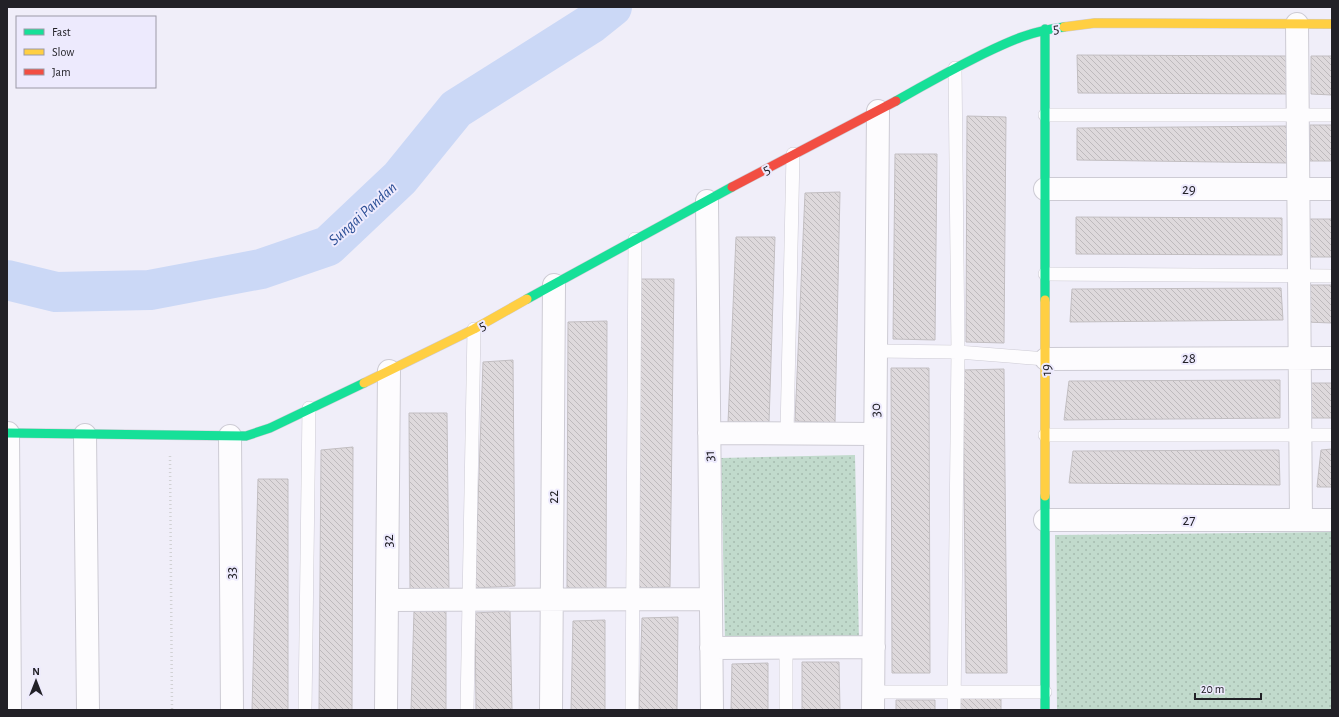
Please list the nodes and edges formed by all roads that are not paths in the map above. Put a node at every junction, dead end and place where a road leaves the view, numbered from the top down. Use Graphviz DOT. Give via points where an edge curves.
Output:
graph roads {
  1 [pos="1297,24"];
  2 [pos="1332,24"];
  3 [pos="1045,29"];
  4 [pos="956,68"];
  5 [pos="878,110"];
  6 [pos="1045,115"];
  7 [pos="1298,115"];
  8 [pos="1332,115"];
  9 [pos="793,154"];
  10 [pos="1045,190"];
  11 [pos="1299,190"];
  12 [pos="1332,190"];
  13 [pos="707,201"];
  14 [pos="635,239"];
  15 [pos="1045,274"];
  16 [pos="1299,276"];
  17 [pos="1332,276"];
  18 [pos="554,285"];
  19 [pos="474,329"];
  20 [pos="876,351"];
  21 [pos="958,352"];
  22 [pos="1300,358"];
  23 [pos="1332,358"];
  24 [pos="1046,359"];
  25 [pos="389,371"];
  26 [pos="309,408"];
  27 [pos="709,433"];
  28 [pos="787,433"];
  29 [pos="7,434"];
  30 [pos="875,434"];
  31 [pos="85,435"];
  32 [pos="1045,435"];
  33 [pos="1300,435"];
  34 [pos="1332,435"];
  35 [pos="230,436"];
  36 [pos="1045,520"];
  37 [pos="1301,520"];
  38 [pos="1332,520"];
  39 [pos="633,599"];
  40 [pos="710,599"];
  41 [pos="387,600"];
  42 [pos="470,600"];
  43 [pos="553,600"];
  44 [pos="874,647"];
  45 [pos="711,648"];
  46 [pos="786,648"];
  47 [pos="954,691"];
  48 [pos="1045,692"];
  49 [pos="873,701"];
  50 [pos="10,710"];
  51 [pos="88,710"];
  52 [pos="232,710"];
  53 [pos="305,710"];
  54 [pos="386,710"];
  55 [pos="467,710"];
  56 [pos="552,710"];
  57 [pos="632,710"];
  58 [pos="712,710"];
  59 [pos="786,710"];
  60 [pos="954,710"];
  61 [pos="1045,710"];
  1 -- 2 [label="street, 5"];
  1 -- 3 [label="street, 5" via="1095,23"];
  1 -- 7 [label="street"];
  3 -- 4 [label="street, 5" via="1019,37"];
  3 -- 6 [label="street, 19"];
  4 -- 5 [label="street, 5"];
  4 -- 21 [label="lane"];
  5 -- 9 [label="street, 5"];
  5 -- 20 [label="street, 30"];
  6 -- 7 [label="lane"];
  6 -- 10 [label="street, 19"];
  7 -- 8 [label="lane"];
  7 -- 11 [label="street"];
  9 -- 13 [label="street, 5"];
  9 -- 28 [label="lane"];
  10 -- 11 [label="street, 29"];
  10 -- 15 [label="street, 19"];
  11 -- 12 [label="street, 29"];
  11 -- 16 [label="street"];
  13 -- 14 [label="street, 5"];
  13 -- 27 [label="street, 31"];
  14 -- 18 [label="street, 5"];
  14 -- 39 [label="lane"];
  15 -- 16 [label="lane"];
  15 -- 24 [label="street, 19"];
  16 -- 17 [label="lane"];
  16 -- 22 [label="street"];
  18 -- 19 [label="street, 5"];
  18 -- 43 [label="street, 22"];
  19 -- 25 [label="street, 5"];
  19 -- 42 [label="lane"];
  20 -- 21 [label="lane"];
  20 -- 30 [label="street, 30"];
  21 -- 24 [label="lane"];
  21 -- 47 [label="lane"];
  22 -- 23 [label="street, 28"];
  22 -- 24 [label="street, 28"];
  22 -- 33 [label="street"];
  24 -- 32 [label="street, 19"];
  25 -- 26 [label="street, 5"];
  25 -- 41 [label="street, 32"];
  26 -- 35 [label="street, 5" via="270,428 246,436"];
  26 -- 53 [label="lane"];
  27 -- 28 [label="street"];
  27 -- 40 [label="street, 31"];
  28 -- 30 [label="street"];
  29 -- 31 [label="street, 5"];
  29 -- 50 [label="street"];
  30 -- 44 [label="street, 30"];
  31 -- 35 [label="street, 5"];
  31 -- 51 [label="street"];
  32 -- 33 [label="lane"];
  32 -- 36 [label="street, 19"];
  33 -- 34 [label="lane"];
  33 -- 37 [label="street"];
  35 -- 52 [label="street, 33"];
  36 -- 37 [label="street, 27"];
  36 -- 48 [label="street, 19"];
  37 -- 38 [label="street, 27"];
  39 -- 40 [label="street"];
  39 -- 43 [label="street"];
  39 -- 57 [label="lane"];
  40 -- 45 [label="street, 31"];
  41 -- 42 [label="street"];
  41 -- 54 [label="street, 32"];
  42 -- 43 [label="street"];
  42 -- 55 [label="lane"];
  43 -- 56 [label="street, 22"];
  44 -- 46 [label="street"];
  44 -- 49 [label="street, 30"];
  45 -- 46 [label="street"];
  45 -- 58 [label="street, 31"];
  46 -- 59 [label="lane"];
  47 -- 48 [label="lane"];
  47 -- 49 [label="lane"];
  47 -- 60 [label="lane"];
  48 -- 61 [label="street, 19"];
}
